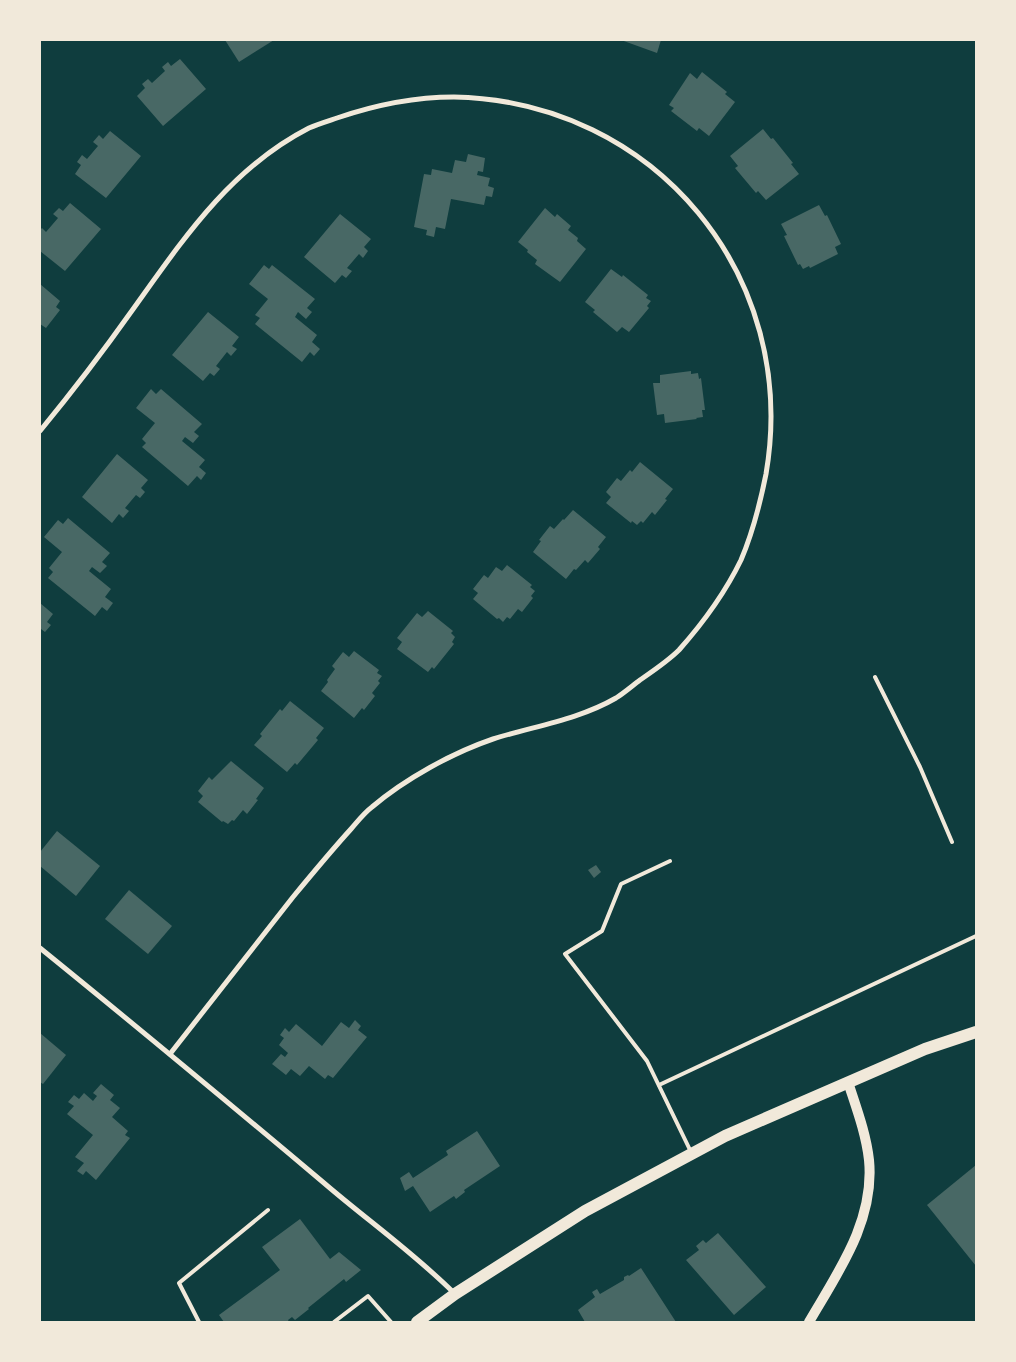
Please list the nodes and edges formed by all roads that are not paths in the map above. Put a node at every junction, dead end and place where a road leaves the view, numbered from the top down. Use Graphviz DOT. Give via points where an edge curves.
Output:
graph roads {
  1 [pos="40,431"];
  2 [pos="875,677"];
  3 [pos="952,842"];
  4 [pos="670,861"];
  5 [pos="976,936"];
  6 [pos="40,948"];
  7 [pos="976,1032"];
  8 [pos="170,1054"];
  9 [pos="848,1082"];
  10 [pos="659,1085"];
  11 [pos="692,1154"];
  12 [pos="268,1210"];
  13 [pos="454,1294"];
  14 [pos="199,1322"];
  15 [pos="334,1322"];
  16 [pos="391,1322"];
  17 [pos="417,1322"];
  18 [pos="809,1322"];
  1 -- 8 [label="street" via="86,375 190,229 232,182 272,150 312,126 354,112 431,97 496,100 533,108 610,138 638,156 690,201 709,226 733,263 763,341 772,412 769,455 759,510 741,558 721,597 676,653 617,698 580,714 491,740 454,756 414,776 369,809 326,856"];
  2 -- 3 [label="lane" via="920,766"];
  4 -- 10 [label="lane" via="621,884 602,931 565,954 647,1061"];
  5 -- 10 [label="lane"];
  6 -- 8 [label="street"];
  7 -- 9 [label="main road" via="925,1049"];
  8 -- 13 [label="street" via="431,1270"];
  9 -- 11 [label="main road" via="725,1136"];
  9 -- 18 [label="main road" via="866,1144 870,1178 868,1196 857,1236"];
  10 -- 11 [label="lane"];
  11 -- 13 [label="main road" via="585,1211"];
  12 -- 14 [label="lane" via="179,1283"];
  13 -- 17 [label="main road"];
  15 -- 16 [label="lane" via="368,1296"];
}
